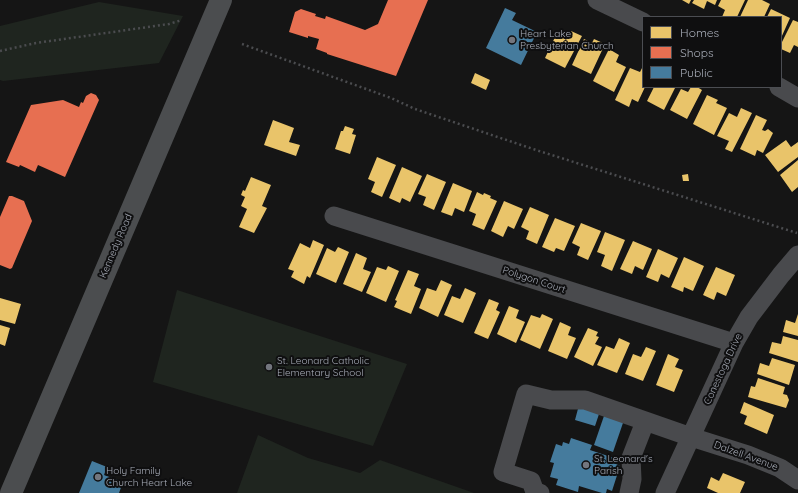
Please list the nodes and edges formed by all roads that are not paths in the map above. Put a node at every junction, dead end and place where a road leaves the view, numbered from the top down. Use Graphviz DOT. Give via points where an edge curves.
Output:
graph roads {
  1 [pos="221,0"];
  2 [pos="597,0"];
  3 [pos="642,22"];
  4 [pos="781,88"];
  5 [pos="798,98"];
  6 [pos="334,216"];
  7 [pos="798,255"];
  8 [pos="734,343"];
  9 [pos="645,422"];
  10 [pos="690,437"];
  11 [pos="798,480"];
  12 [pos="12,493"];
  13 [pos="540,493"];
  14 [pos="629,493"];
  15 [pos="665,493"];
  1 -- 12 [label="main road, Kennedy Road"];
  2 -- 3 [label="street"];
  4 -- 5 [label="street"];
  6 -- 8 [label="street, Polygon Court"];
  7 -- 8 [label="street, Conestoga Drive" via="748,316"];
  8 -- 10 [label="street, Conestoga Drive"];
  9 -- 10 [label="street, Dalzell Avenue"];
  9 -- 13 [label="street, Dalzell Avenue" via="585,400 552,400 526,394 503,472 531,481 535,492"];
  9 -- 14 [label="street" via="631,458 632,479"];
  10 -- 11 [label="street, Dalzell Avenue" via="748,455 780,468"];
  10 -- 15 [label="street, Conestoga Drive"];
}
